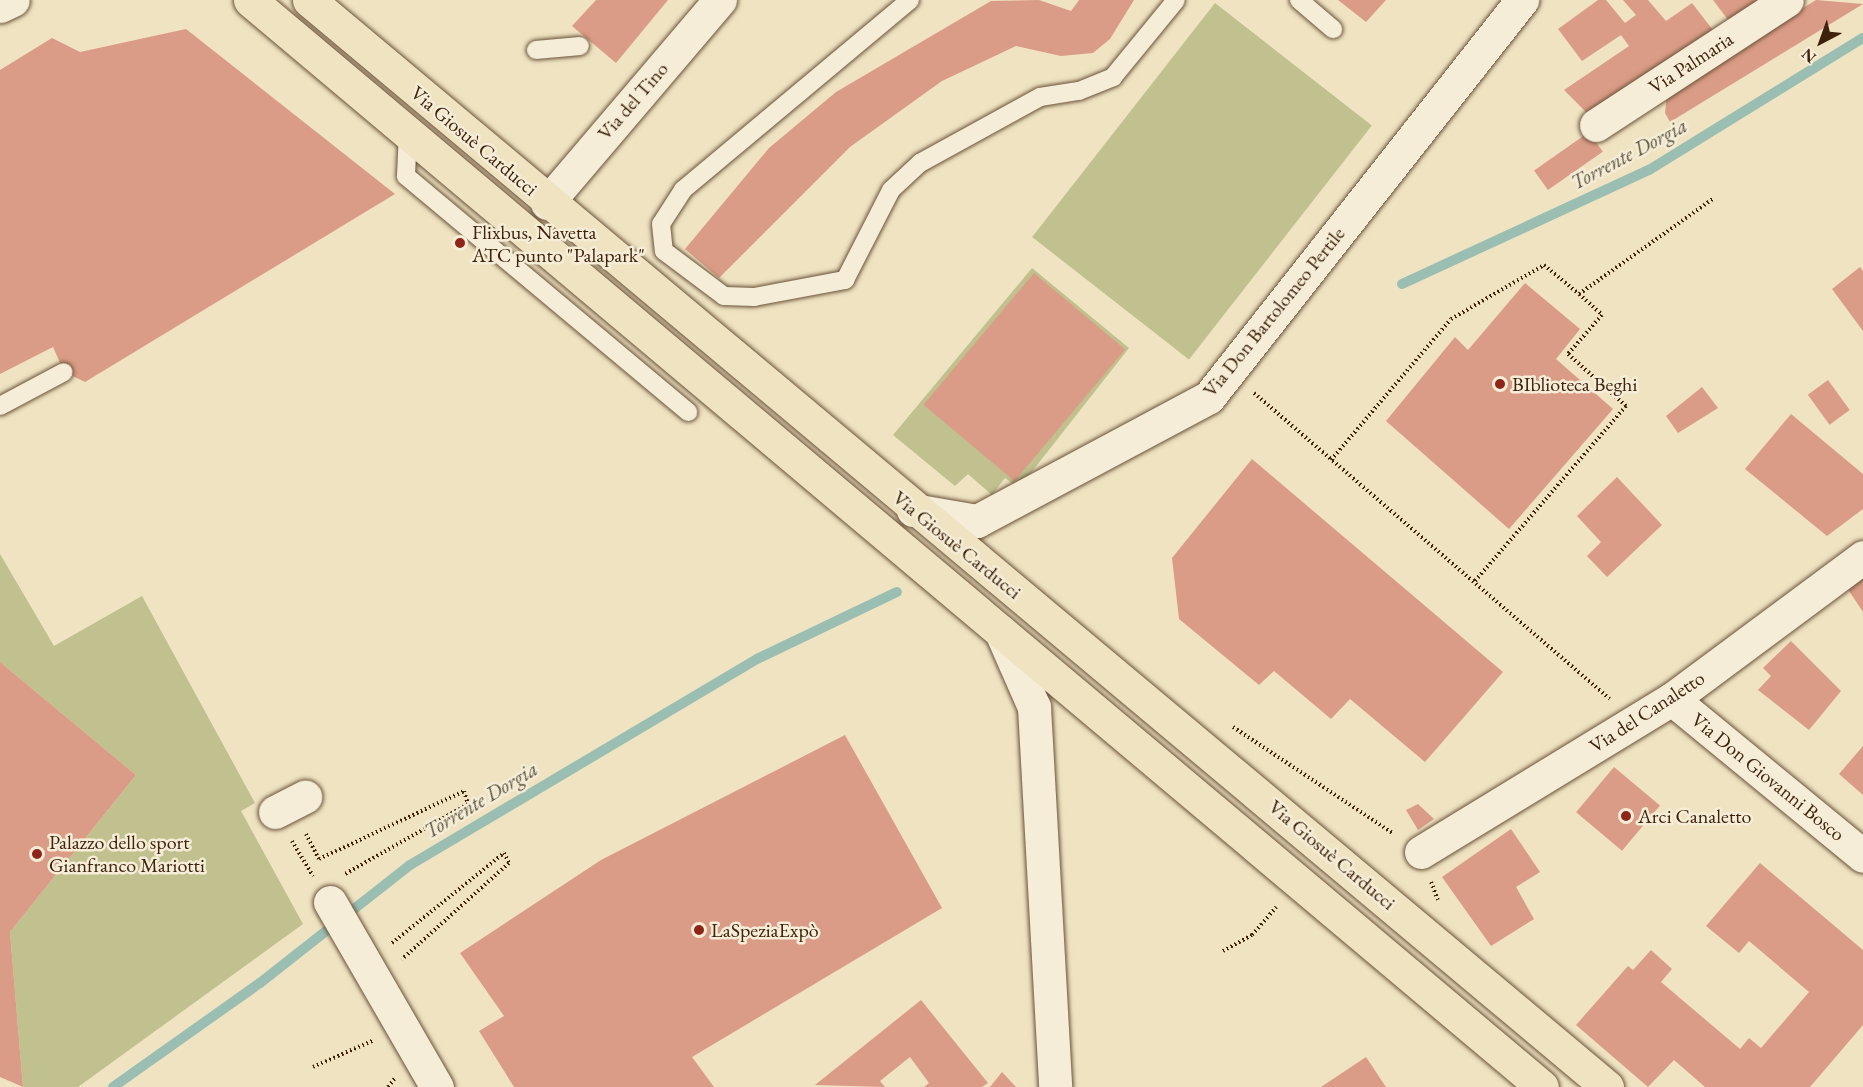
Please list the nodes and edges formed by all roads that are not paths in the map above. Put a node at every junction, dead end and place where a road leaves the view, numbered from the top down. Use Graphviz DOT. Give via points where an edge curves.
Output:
graph roads {
  1 [pos="13,0"];
  2 [pos="250,0"];
  3 [pos="309,0"];
  4 [pos="720,0"];
  5 [pos="910,0"];
  6 [pos="1176,0"];
  7 [pos="1299,0"];
  8 [pos="1522,0"];
  9 [pos="1787,0"];
  10 [pos="0,6"];
  11 [pos="1333,29"];
  12 [pos="580,46"];
  13 [pos="536,50"];
  14 [pos="1596,125"];
  15 [pos="408,133"];
  16 [pos="548,203"];
  17 [pos="64,372"];
  18 [pos="0,406"];
  19 [pos="688,412"];
  20 [pos="912,510"];
  21 [pos="1863,557"];
  22 [pos="1000,630"];
  23 [pos="1672,699"];
  24 [pos="1421,852"];
  25 [pos="1863,856"];
  26 [pos="328,886"];
  27 [pos="437,1087"];
  28 [pos="1055,1087"];
  29 [pos="1542,1087"];
  30 [pos="1607,1087"];
  1 -- 10 [label="street"];
  2 -- 15 [label="main road, Via Giosuè Carducci"];
  3 -- 16 [label="main road, Via Giosuè Carducci"];
  4 -- 16 [label="street, Via del Tino"];
  5 -- 6 [label="lane" via="682,190 661,224 664,251 724,296 754,297 845,280 891,190 920,163 1040,97 1079,91 1113,77"];
  7 -- 11 [label="lane"];
  8 -- 20 [label="street, Via Don Bartolomeo Pertile" via="1209,398 977,521"];
  9 -- 14 [label="street, Via Palmaria"];
  12 -- 13 [label="lane"];
  15 -- 19 [label="lane" via="406,176"];
  15 -- 22 [label="main road, Via Giosuè Carducci"];
  16 -- 20 [label="main road, Via Giosuè Carducci"];
  17 -- 18 [label="lane"];
  20 -- 30 [label="main road, Via Giosuè Carducci"];
  21 -- 23 [label="street, Via del Canaletto"];
  22 -- 28 [label="street" via="1034,707"];
  22 -- 29 [label="main road, Via Giosuè Carducci"];
  23 -- 24 [label="street, Via del Canaletto"];
  23 -- 25 [label="street, Via Don Giovanni Bosco"];
  26 -- 27 [label="street" via="357,951"];
}
